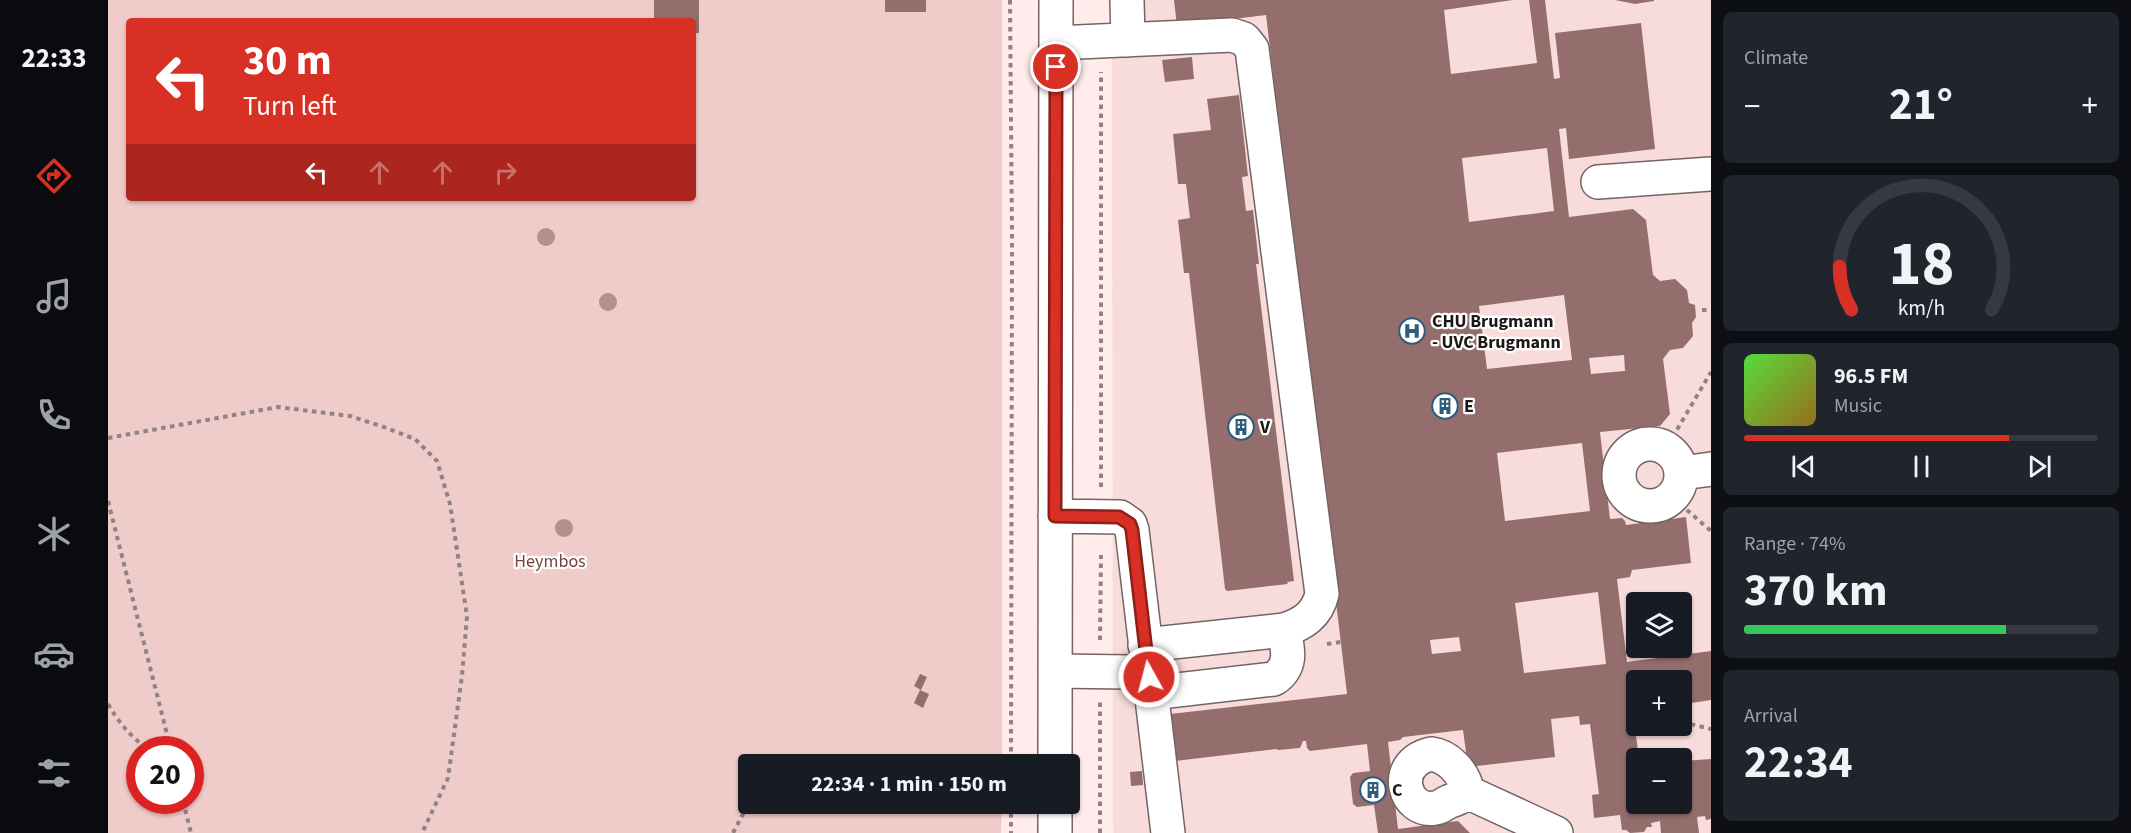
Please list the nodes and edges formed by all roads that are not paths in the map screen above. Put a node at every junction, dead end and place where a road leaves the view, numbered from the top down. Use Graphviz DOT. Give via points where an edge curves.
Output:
graph roads {
  1 [pos="1056,0"];
  2 [pos="1127,0"];
  3 [pos="1115,41"];
  4 [pos="1056,44"];
  5 [pos="1711,174"];
  6 [pos="1598,182"];
  7 [pos="1055,516"];
  8 [pos="1284,630"];
  9 [pos="1055,671"];
  10 [pos="1132,671"];
  11 [pos="1055,754"];
  12 [pos="1467,792"];
  13 [pos="1055,814"];
  14 [pos="1520,825"];
  15 [pos="1055,833"];
  16 [pos="1168,833"];
  17 [pos="1556,833"];
  1 -- 4 [label="street"];
  2 -- 3 [label="street"];
  3 -- 4 [label="street"];
  3 -- 8 [label="street" via="1232,35 1244,39 1251,50 1322,584 1313,615"];
  4 -- 7 [label="street"];
  5 -- 6 [label="street"];
  7 -- 9 [label="street"];
  7 -- 10 [label="street" via="1119,517 1130,524"];
  8 -- 10 [label="street"];
  8 -- 10 [label="street" via="1288,659 1281,674 1267,681"];
  9 -- 10 [label="street"];
  9 -- 11 [label="street"];
  10 -- 16 [label="street"];
  12 -- 14 [label="street"];
  13 -- 15 [label="street"];
  14 -- 17 [label="street"];
}
